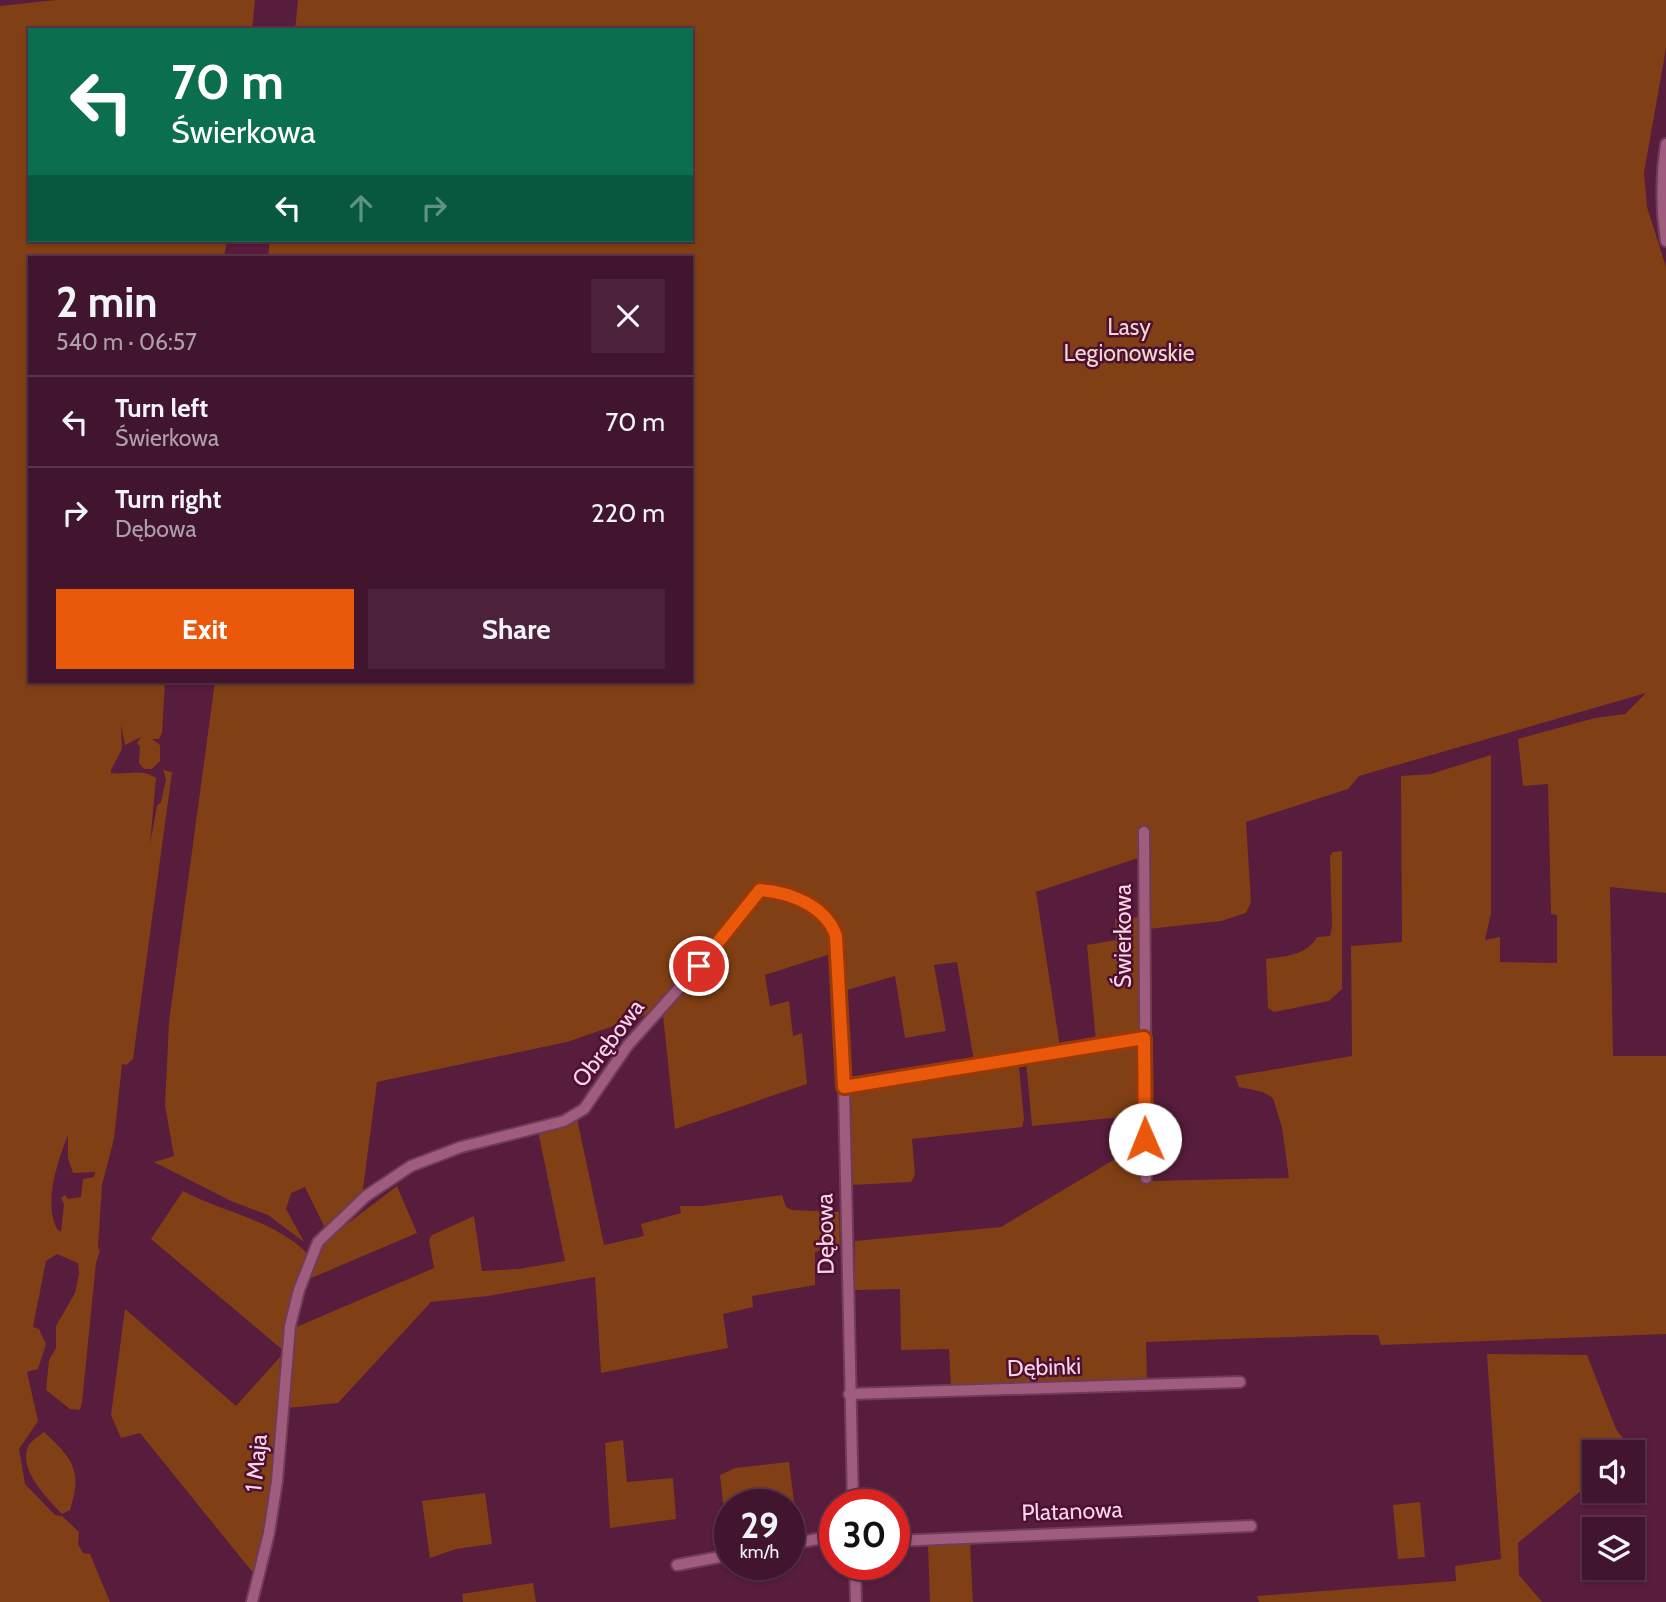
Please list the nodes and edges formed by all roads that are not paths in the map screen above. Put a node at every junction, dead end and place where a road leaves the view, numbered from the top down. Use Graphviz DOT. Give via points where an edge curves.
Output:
graph roads {
  1 [pos="1666,144"];
  2 [pos="1666,241"];
  3 [pos="1144,832"];
  4 [pos="838,962"];
  5 [pos="1144,1038"];
  6 [pos="844,1087"];
  7 [pos="1146,1178"];
  8 [pos="290,1326"];
  9 [pos="1240,1382"];
  10 [pos="849,1394"];
  11 [pos="852,1489"];
  12 [pos="1251,1526"];
  13 [pos="910,1540"];
  14 [pos="714,1558"];
  15 [pos="677,1565"];
  16 [pos="855,1580"];
  17 [pos="252,1602"];
  18 [pos="856,1602"];
  1 -- 2 [label="street" via="1661,212"];
  3 -- 5 [label="street, Świerkowa"];
  4 -- 6 [label="street, Dębowa"];
  4 -- 8 [label="street, Obrębowa" via="836,936 823,914 806,902 760,890 628,1045 597,1093 575,1116 430,1157 366,1196 330,1229 309,1261"];
  5 -- 6 [label="street"];
  5 -- 7 [label="street, Świerkowa"];
  6 -- 10 [label="street, Dębowa"];
  8 -- 17 [label="street, 1 Maja" via="277,1481"];
  9 -- 10 [label="street, Dębinki"];
  10 -- 11 [label="street, Dębowa"];
  12 -- 13 [label="street, Platanowa"];
  14 -- 15 [label="street"];
  16 -- 18 [label="street"];
}
